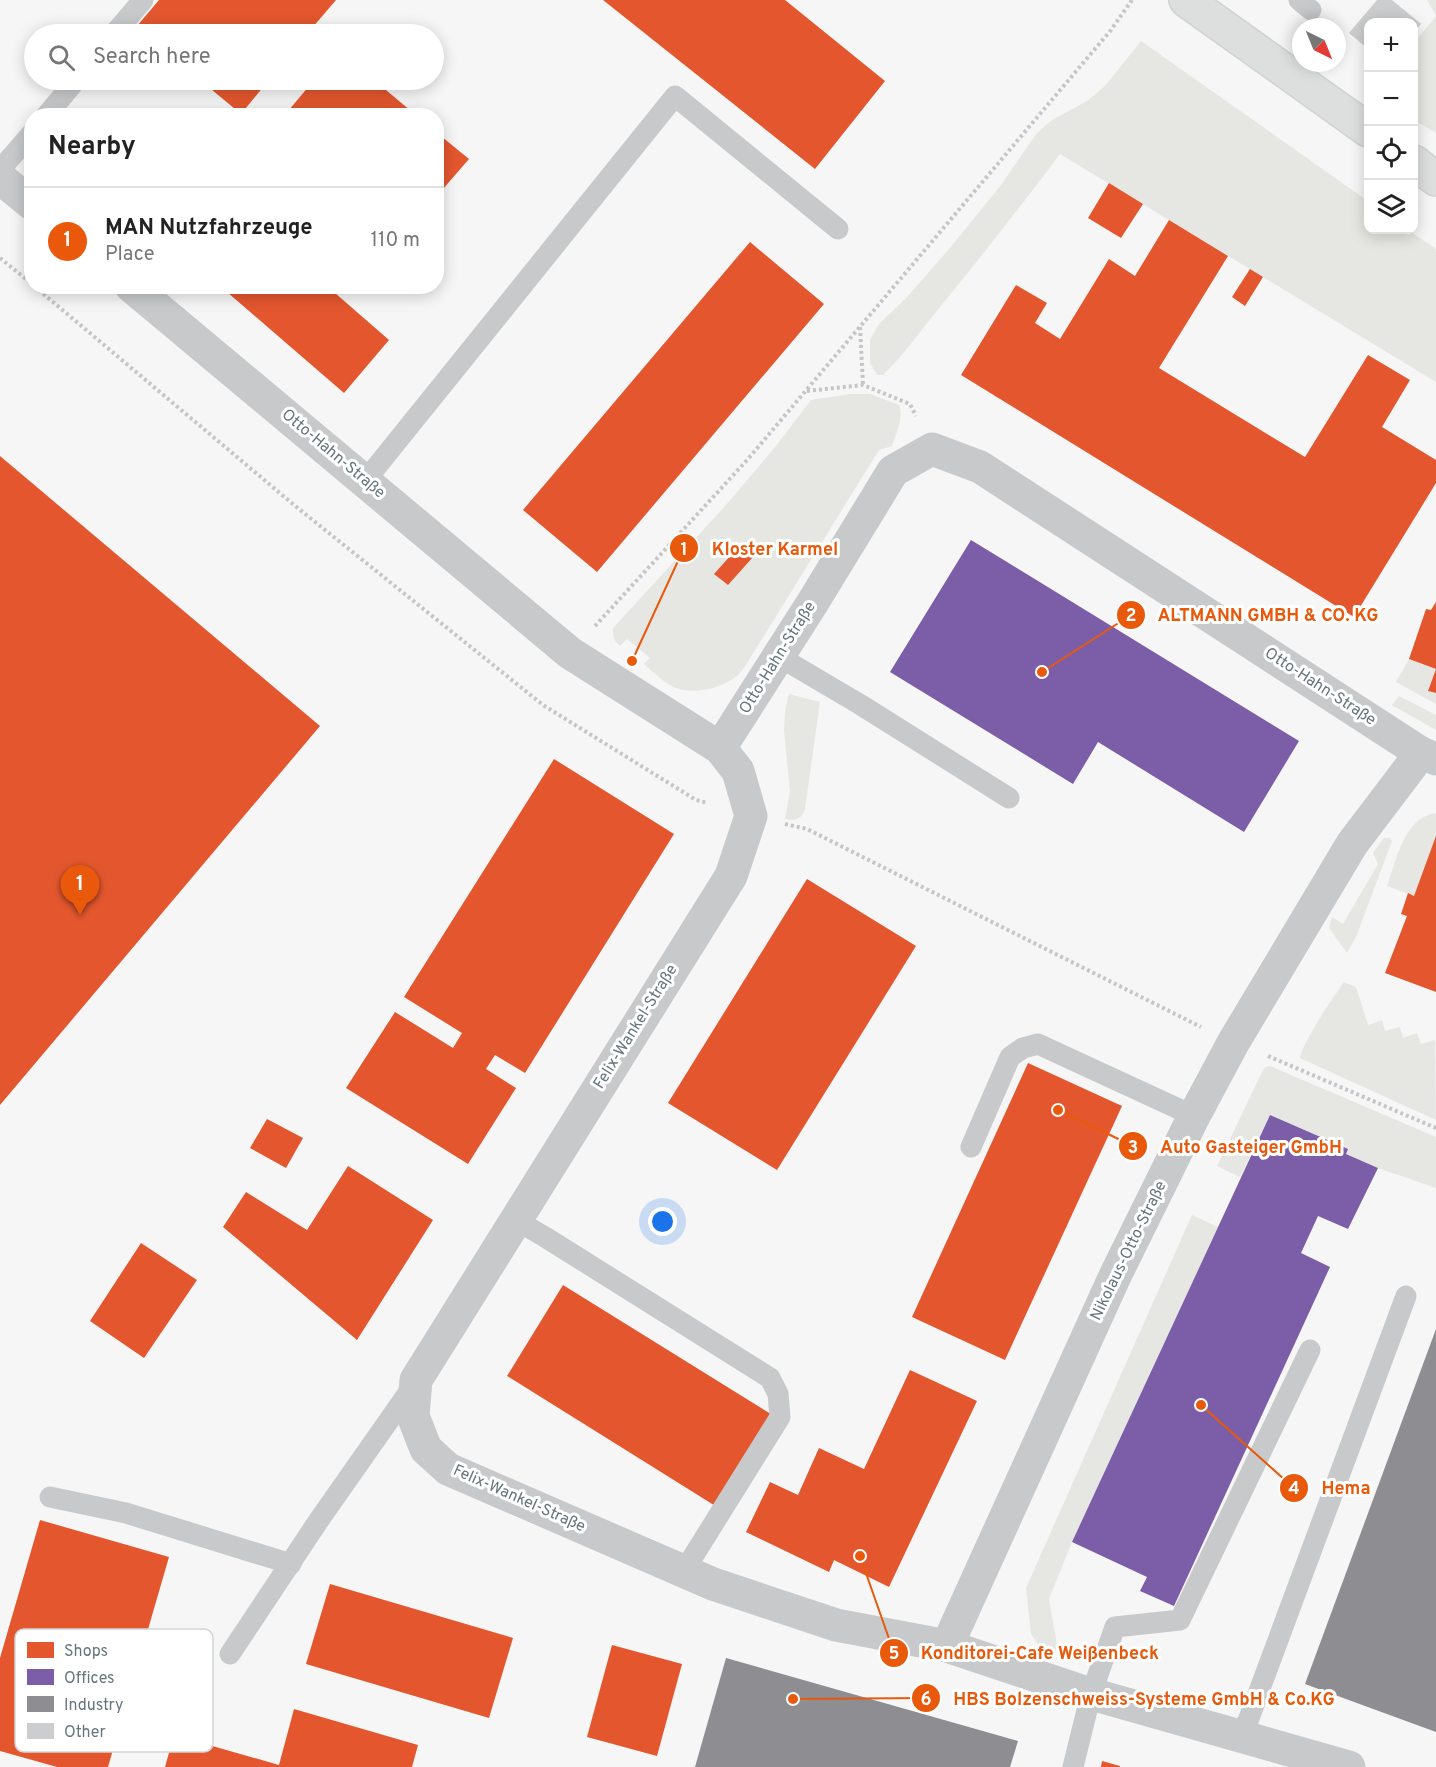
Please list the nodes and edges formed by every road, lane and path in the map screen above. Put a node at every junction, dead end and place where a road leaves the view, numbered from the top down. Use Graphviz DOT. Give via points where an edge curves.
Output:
graph roads {
  1 [pos="143,0"];
  2 [pos="1132,0"];
  3 [pos="1186,0"];
  4 [pos="123,24"];
  5 [pos="68,90"];
  6 [pos="53,108"];
  7 [pos="1364,127"];
  8 [pos="24,142"];
  9 [pos="1418,165"];
  10 [pos="0,170"];
  11 [pos="0,178"];
  12 [pos="1436,178"];
  13 [pos="24,198"];
  14 [pos="838,229"];
  15 [pos="0,258"];
  16 [pos="24,278"];
  17 [pos="44,294"];
  18 [pos="141,294"];
  19 [pos="860,327"];
  20 [pos="863,385"];
  21 [pos="806,391"];
  22 [pos="932,449"];
  23 [pos="365,481"];
  24 [pos="570,653"];
  25 [pos="778,656"];
  26 [pos="720,748"];
  27 [pos="1429,756"];
  28 [pos="1010,798"];
  29 [pos="751,816"];
  30 [pos="1233,1043"];
  31 [pos="1194,1116"];
  32 [pos="1436,1128"];
  33 [pos="971,1147"];
  34 [pos="516,1220"];
  35 [pos="1406,1296"];
  36 [pos="1310,1350"];
  37 [pos="416,1380"];
  38 [pos="50,1497"];
  39 [pos="291,1564"];
  40 [pos="684,1571"];
  41 [pos="947,1646"];
  42 [pos="230,1654"];
  43 [pos="1090,1694"];
  44 [pos="1242,1737"];
  45 [pos="1073,1767"];
  46 [pos="1349,1767"];
  1 -- 4 [label="lane"];
  2 -- 19 [label="path" via="1112,30"];
  3 -- 7 [label="main road"];
  5 -- 6 [label="lane"];
  8 -- 10 [label="lane"];
  9 -- 12 [label="main road"];
  11 -- 13 [label="street"];
  14 -- 23 [label="lane" via="675,96"];
  15 -- 16 [label="path"];
  17 -- 29 [label="path" via="294,505 543,705 696,800"];
  18 -- 23 [label="street, Otto-Hahn-Straße"];
  19 -- 20 [label="path"];
  19 -- 21 [label="path"];
  20 -- 21 [label="path"];
  20 -- 22 [label="path" via="910,404"];
  21 -- 24 [label="path"];
  22 -- 25 [label="street, Otto-Hahn-Straße" via="893,471"];
  22 -- 27 [label="street, Otto-Hahn-Straße" via="980,467"];
  23 -- 24 [label="street, Otto-Hahn-Straße"];
  24 -- 26 [label="street, Otto-Hahn-Straße"];
  25 -- 26 [label="street, Otto-Hahn-Straße"];
  25 -- 28 [label="lane"];
  26 -- 29 [label="street" via="738,771"];
  27 -- 30 [label="street, Nikolaus-Otto-Straße" via="1352,844"];
  29 -- 30 [label="path" via="807,829"];
  29 -- 34 [label="street, Felix-Wankel-Straße" via="731,876"];
  30 -- 31 [label="street, Nikolaus-Otto-Straße"];
  30 -- 32 [label="path"];
  31 -- 33 [label="lane" via="1038,1044 1010,1057"];
  31 -- 41 [label="street, Nikolaus-Otto-Straße" via="1116,1276"];
  34 -- 37 [label="street, Felix-Wankel-Straße"];
  34 -- 40 [label="lane" via="770,1378 778,1394 780,1416"];
  35 -- 44 [label="lane"];
  36 -- 43 [label="lane" via="1180,1620 1115,1627"];
  37 -- 39 [label="lane"];
  37 -- 40 [label="street, Felix-Wankel-Straße" via="413,1416 426,1449 448,1468"];
  38 -- 39 [label="lane" via="126,1514"];
  39 -- 42 [label="lane"];
  40 -- 41 [label="street, Felix-Wankel-Straße" via="836,1625"];
  41 -- 43 [label="street, Felix-Wankel-Straße"];
  43 -- 44 [label="street, Felix-Wankel-Straße"];
  43 -- 45 [label="lane"];
  44 -- 46 [label="street, Felix-Wankel-Straße"];
}
